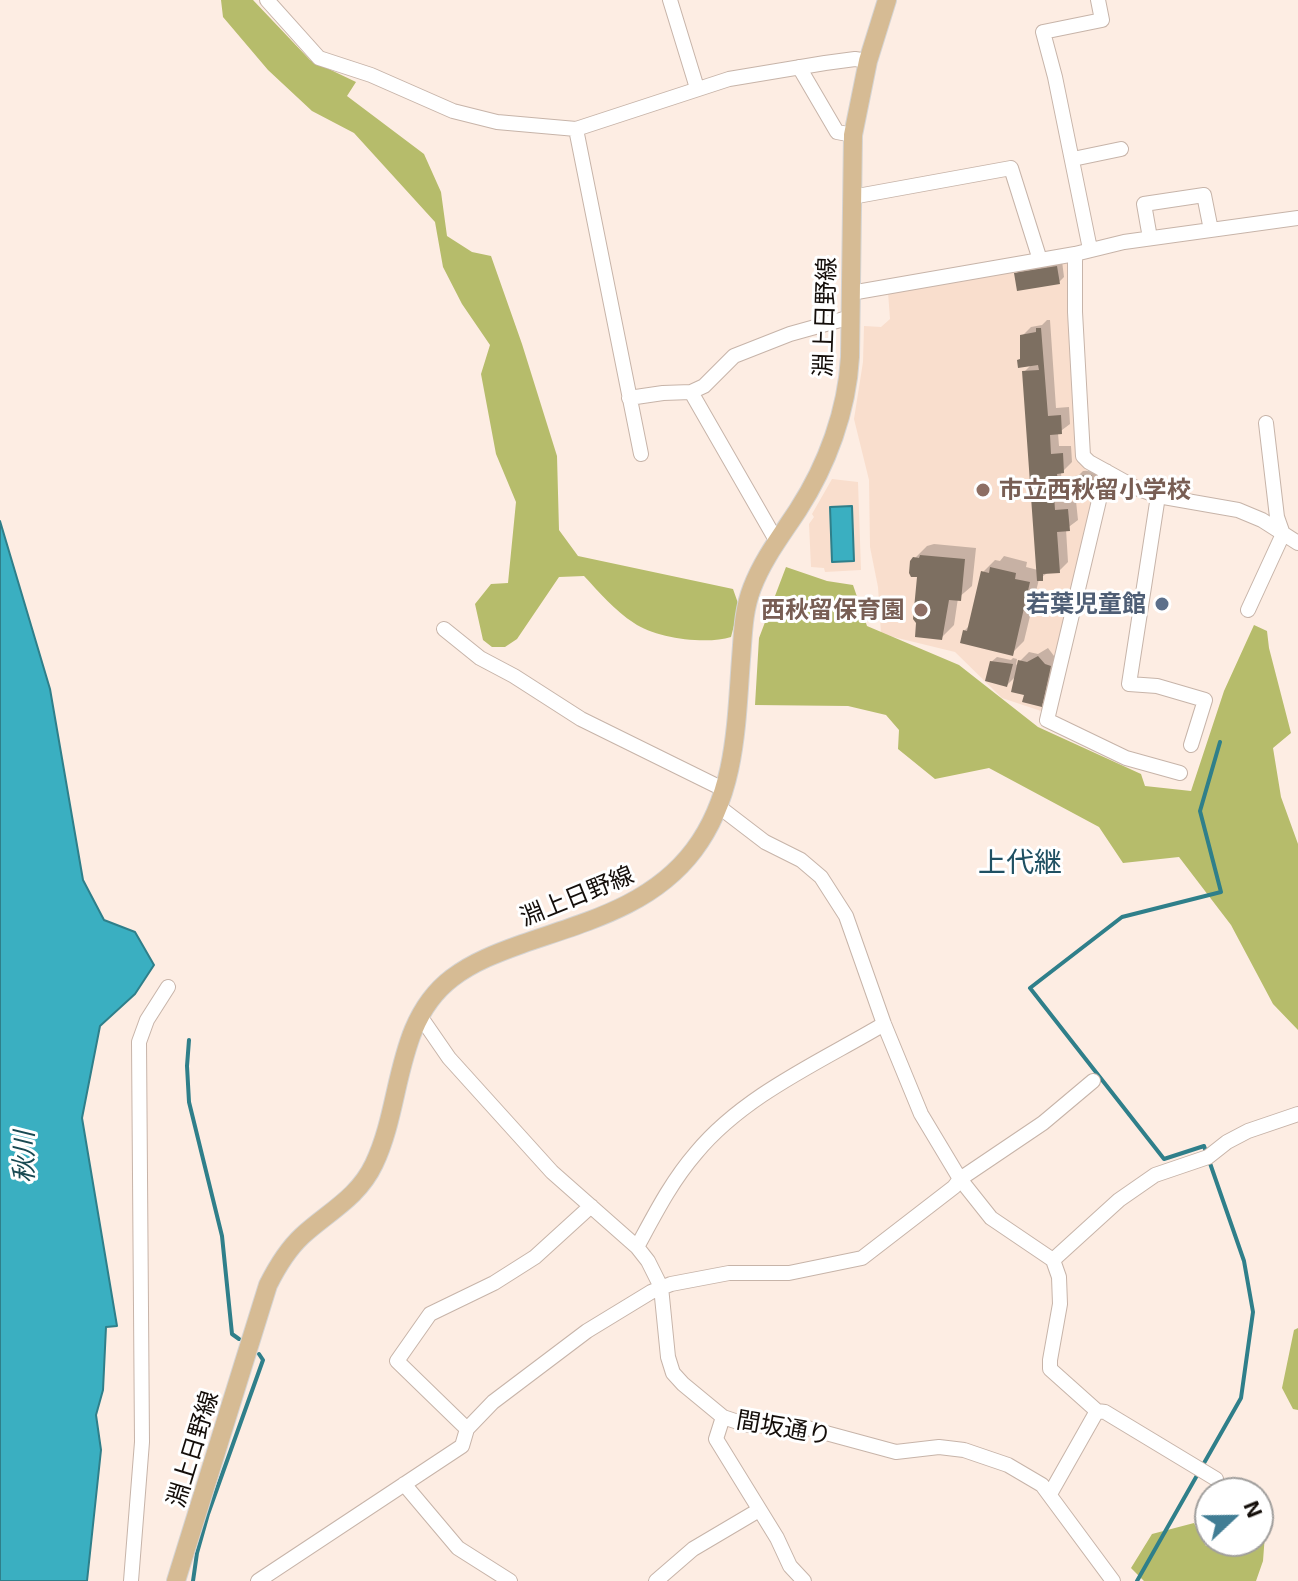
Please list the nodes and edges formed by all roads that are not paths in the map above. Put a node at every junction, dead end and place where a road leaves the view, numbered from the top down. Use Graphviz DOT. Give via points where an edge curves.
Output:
graph roads {
  1 [pos="267,0"];
  2 [pos="670,0"];
  3 [pos="887,0"];
  4 [pos="1098,0"];
  5 [pos="868,61"];
  6 [pos="799,67"];
  7 [pos="697,88"];
  8 [pos="576,129"];
  9 [pos="853,135"];
  10 [pos="1121,149"];
  11 [pos="1073,159"];
  12 [pos="852,197"];
  13 [pos="1298,218"];
  14 [pos="1211,230"];
  15 [pos="1150,238"];
  16 [pos="1090,249"];
  17 [pos="1075,254"];
  18 [pos="1040,260"];
  19 [pos="851,293"];
  20 [pos="851,317"];
  21 [pos="691,392"];
  22 [pos="629,398"];
  23 [pos="1266,423"];
  24 [pos="641,454"];
  25 [pos="1106,471"];
  26 [pos="1158,496"];
  27 [pos="1283,534"];
  28 [pos="776,540"];
  29 [pos="1298,543"];
  30 [pos="1248,610"];
  31 [pos="444,629"];
  32 [pos="1191,745"];
  33 [pos="1180,773"];
  34 [pos="721,798"];
  35 [pos="168,987"];
  36 [pos="420,1016"];
  37 [pos="884,1024"];
  38 [pos="1093,1081"];
  39 [pos="1298,1114"];
  40 [pos="960,1179"];
  41 [pos="591,1206"];
  42 [pos="637,1247"];
  43 [pos="1053,1260"];
  44 [pos="661,1287"];
  45 [pos="1097,1411"];
  46 [pos="723,1417"];
  47 [pos="467,1429"];
  48 [pos="1207,1473"];
  49 [pos="404,1484"];
  50 [pos="1050,1494"];
  51 [pos="759,1510"];
  52 [pos="131,1581"];
  53 [pos="176,1581"];
  54 [pos="258,1581"];
  55 [pos="510,1581"];
  56 [pos="656,1581"];
  57 [pos="804,1581"];
  58 [pos="1113,1581"];
  1 -- 8 [label="street" via="319,58 453,111 497,122"];
  2 -- 7 [label="street"];
  3 -- 5 [label="main road, 淵上日野線"];
  4 -- 11 [label="street" via="1102,20 1043,32"];
  5 -- 6 [label="street"];
  5 -- 9 [label="main road, 淵上日野線"];
  6 -- 7 [label="street"];
  6 -- 9 [label="street" via="837,132"];
  7 -- 8 [label="street"];
  8 -- 22 [label="street"];
  9 -- 12 [label="main road, 淵上日野線"];
  10 -- 11 [label="street"];
  11 -- 16 [label="street"];
  12 -- 18 [label="street" via="1011,168"];
  12 -- 19 [label="main road, 淵上日野線"];
  13 -- 14 [label="street"];
  14 -- 15 [label="street"];
  14 -- 15 [label="street" via="1204,195 1144,204"];
  15 -- 16 [label="street"];
  16 -- 17 [label="street"];
  17 -- 18 [label="street"];
  17 -- 25 [label="street" via="1083,456"];
  18 -- 19 [label="street"];
  19 -- 20 [label="main road, 淵上日野線"];
  20 -- 21 [label="street" via="734,356"];
  20 -- 28 [label="main road, 淵上日野線" via="849,373 839,423 816,480"];
  21 -- 22 [label="street"];
  21 -- 28 [label="street"];
  22 -- 24 [label="street"];
  23 -- 27 [label="street"];
  25 -- 26 [label="street"];
  25 -- 33 [label="street" via="1047,720 1126,758"];
  26 -- 27 [label="street" via="1238,510"];
  26 -- 32 [label="street" via="1129,684 1205,700"];
  27 -- 29 [label="street"];
  27 -- 30 [label="street"];
  28 -- 34 [label="main road, 淵上日野線" via="747,600 734,754"];
  31 -- 34 [label="street" via="480,658"];
  34 -- 36 [label="main road, 淵上日野線" via="694,850 657,887 611,913 473,964 438,990"];
  34 -- 37 [label="street" via="765,842 821,877 846,916"];
  35 -- 52 [label="street" via="139,1042 142,1442"];
  36 -- 41 [label="street, 間坂通り" via="473,1086"];
  36 -- 53 [label="main road, 淵上日野線" via="372,1168 353,1195 292,1247 268,1285"];
  37 -- 40 [label="street" via="921,1114"];
  37 -- 42 [label="street" via="774,1089 714,1134 672,1184"];
  38 -- 40 [label="street" via="1043,1123"];
  39 -- 43 [label="street" via="1248,1131 1208,1157 1155,1175"];
  40 -- 43 [label="street" via="991,1218"];
  40 -- 44 [label="street" via="862,1258 789,1273 729,1273"];
  41 -- 42 [label="street, 間坂通り"];
  41 -- 47 [label="street" via="535,1257 430,1314 397,1361"];
  42 -- 44 [label="street, 間坂通り"];
  43 -- 45 [label="street" via="1060,1304 1049,1366"];
  44 -- 46 [label="street, 間坂通り" via="673,1373"];
  44 -- 47 [label="street" via="587,1331 493,1402"];
  45 -- 48 [label="street"];
  45 -- 50 [label="street"];
  46 -- 50 [label="street, 間坂通り" via="747,1425 800,1426 896,1452 964,1450 1008,1465"];
  46 -- 51 [label="street" via="716,1439"];
  47 -- 49 [label="street" via="462,1446"];
  49 -- 54 [label="street"];
  49 -- 55 [label="street" via="458,1548"];
  50 -- 58 [label="street, 間坂通り"];
  51 -- 56 [label="street" via="693,1549"];
  51 -- 57 [label="street"];
}
